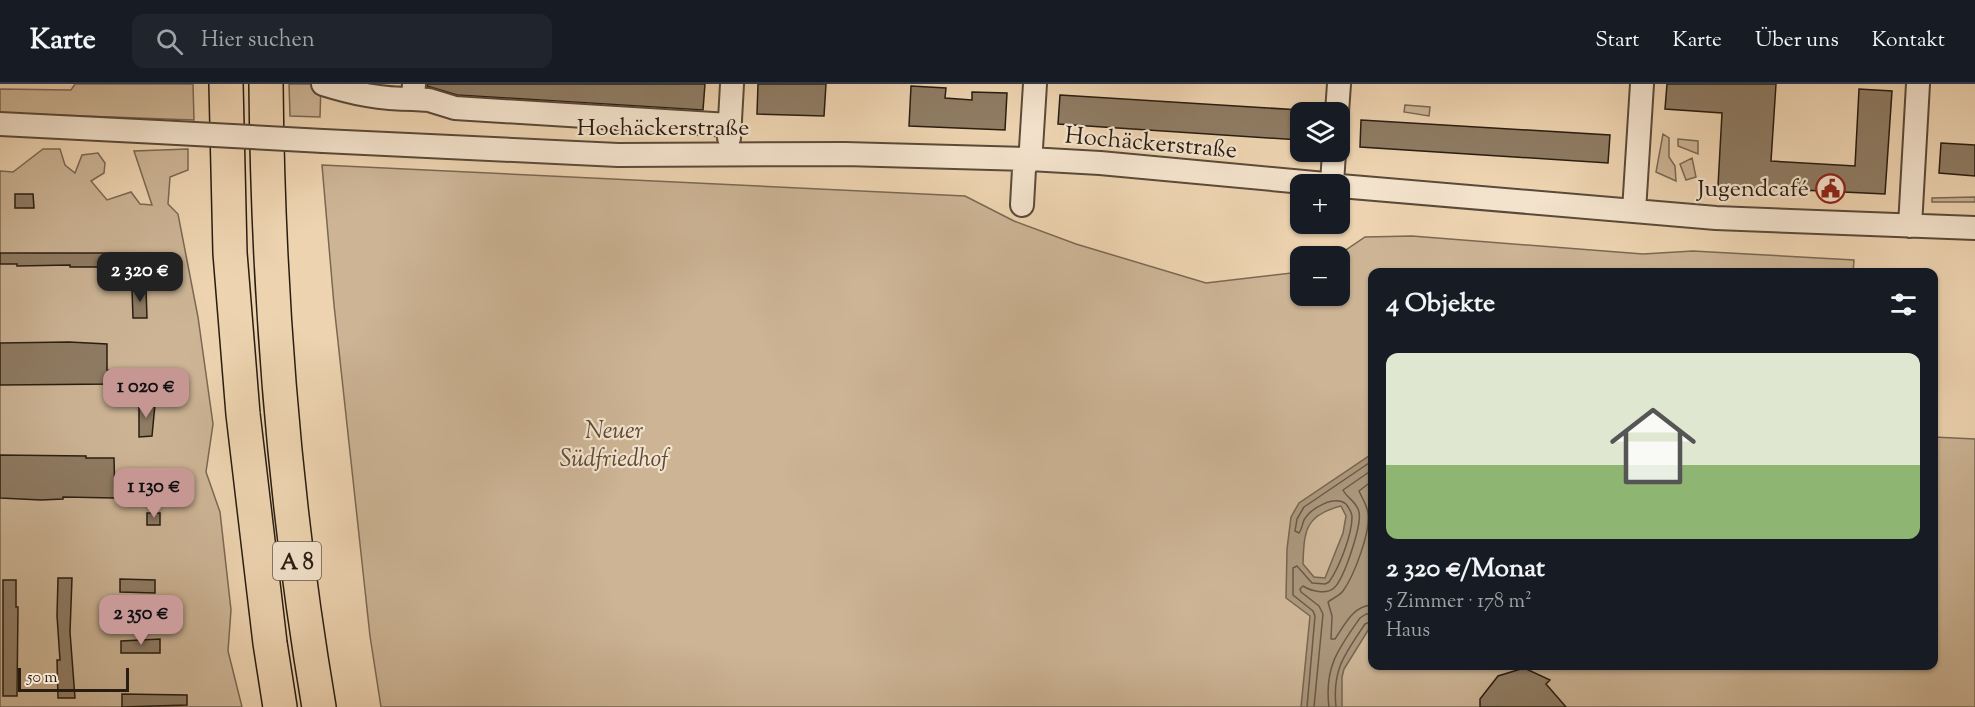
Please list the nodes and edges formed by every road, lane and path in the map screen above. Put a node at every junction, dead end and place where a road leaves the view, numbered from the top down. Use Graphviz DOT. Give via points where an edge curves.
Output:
graph roads {
  1 [pos="226,84"];
  2 [pos="266,84"];
  3 [pos="323,84"];
  4 [pos="732,84"];
  5 [pos="1035,84"];
  6 [pos="1339,84"];
  7 [pos="1642,84"];
  8 [pos="1918,84"];
  9 [pos="414,91"];
  10 [pos="1338,102"];
  11 [pos="0,124"];
  12 [pos="729,125"];
  13 [pos="728,154"];
  14 [pos="1029,159"];
  15 [pos="1290,181"];
  16 [pos="1350,187"];
  17 [pos="1022,205"];
  18 [pos="1634,211"];
  19 [pos="1910,226"];
  20 [pos="1975,228"];
  21 [pos="280,707"];
  22 [pos="319,707"];
  1 -- 21 [label="highway, A 8" via="230,253 243,414"];
  2 -- 22 [label="highway, A 8" via="280,414"];
  3 -- 9 [label="street" via="383,99"];
  4 -- 12 [label="street"];
  5 -- 14 [label="street"];
  6 -- 10 [label="street"];
  7 -- 18 [label="street"];
  8 -- 19 [label="street"];
  9 -- 12 [label="street" via="455,108"];
  11 -- 13 [label="street, Hochäckerstraße, bridge" via="569,154"];
  12 -- 13 [label="street"];
  13 -- 14 [label="street, Hochäckerstraße"];
  14 -- 15 [label="street, Hochäckerstraße"];
  14 -- 17 [label="street" via="1024,169"];
  16 -- 18 [label="street"];
  18 -- 19 [label="street" via="1720,219"];
  19 -- 20 [label="street"];
}
